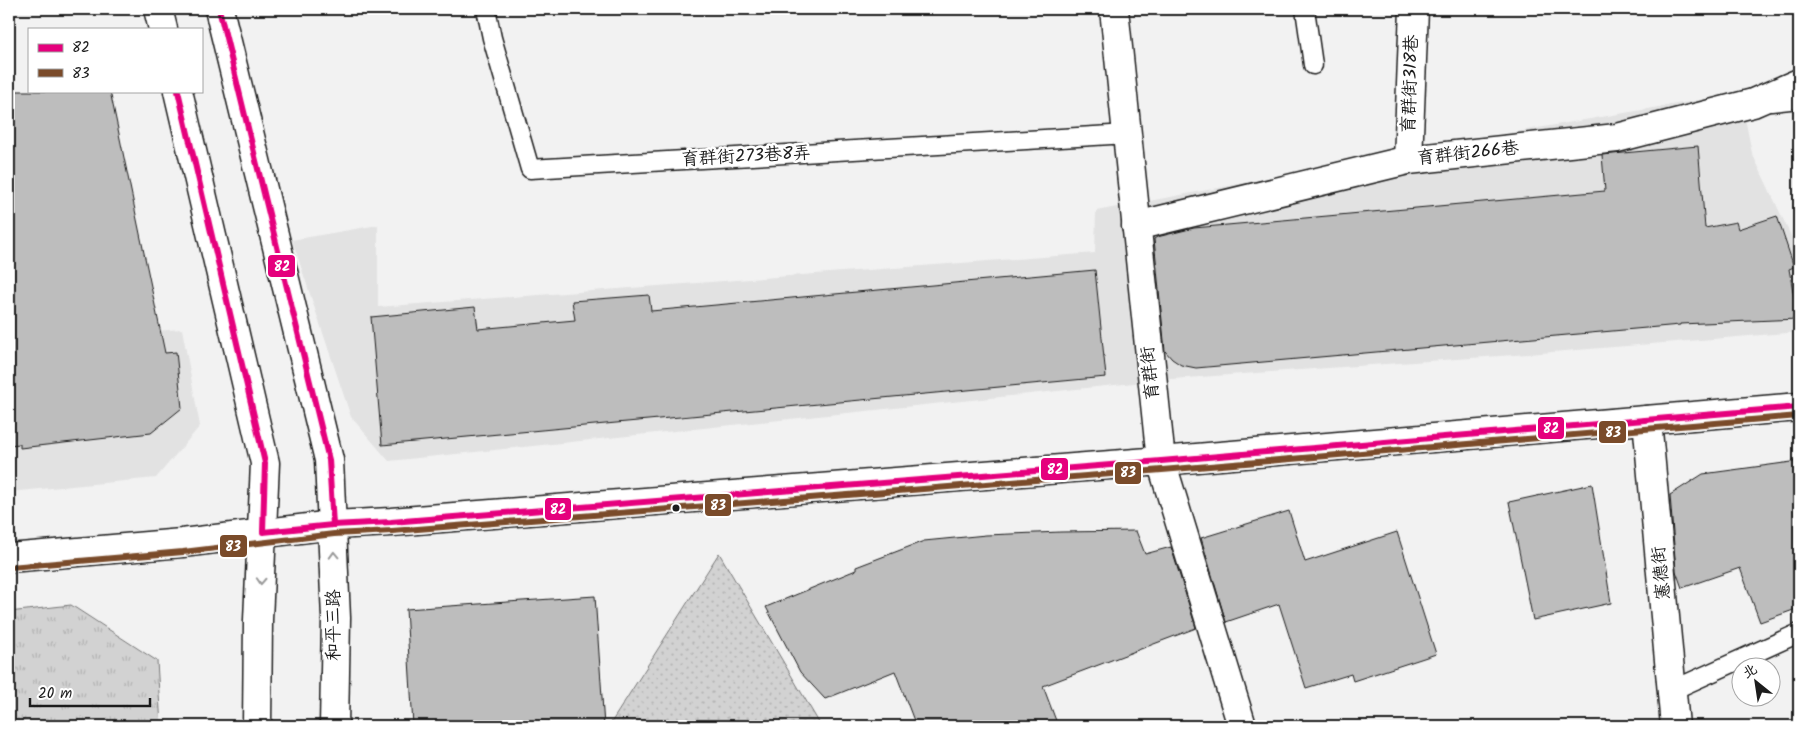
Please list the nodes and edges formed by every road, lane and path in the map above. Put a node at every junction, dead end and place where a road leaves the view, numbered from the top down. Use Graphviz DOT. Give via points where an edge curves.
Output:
graph roads {
  1 [pos="158,9"];
  2 [pos="219,9"];
  3 [pos="486,9"];
  4 [pos="1114,9"];
  5 [pos="1305,9"];
  6 [pos="1414,9"];
  7 [pos="163,28"];
  8 [pos="1313,65"];
  9 [pos="1799,83"];
  10 [pos="178,92"];
  11 [pos="1799,100"];
  12 [pos="1753,103"];
  13 [pos="1128,134"];
  14 [pos="1408,160"];
  15 [pos="1136,226"];
  16 [pos="1799,407"];
  17 [pos="1647,420"];
  18 [pos="1160,461"];
  19 [pos="333,525"];
  20 [pos="264,532"];
  21 [pos="9,558"];
  22 [pos="1799,633"];
  23 [pos="1673,690"];
  24 [pos="257,726"];
  25 [pos="334,726"];
  26 [pos="1242,726"];
  27 [pos="1675,726"];
  1 -- 7 [label="street"];
  2 -- 19 [label="street, 和平三路" via="329,460"];
  3 -- 13 [label="lane, 育群街273巷8弄" via="530,169"];
  4 -- 13 [label="street, 育群街"];
  5 -- 8 [label="lane"];
  6 -- 14 [label="street, 育群街318巷"];
  9 -- 12 [label="street, 育群街266巷"];
  10 -- 20 [label="street" via="266,463"];
  11 -- 12 [label="lane"];
  12 -- 14 [label="street, 育群街266巷" via="1617,138"];
  13 -- 15 [label="street, 育群街"];
  14 -- 15 [label="street, 育群街266巷"];
  15 -- 18 [label="street, 育群街"];
  16 -- 17 [label="street"];
  17 -- 18 [label="street"];
  17 -- 23 [label="street, 憲德街"];
  18 -- 19 [label="street"];
  18 -- 26 [label="street, 育群街"];
  19 -- 20 [label="street"];
  25 -- 19 [label="street, 和平三路, one-way" via="336,618"];
  20 -- 21 [label="street" via="182,543"];
  20 -- 24 [label="street, one-way" via="258,620"];
  22 -- 23 [label="lane"];
  23 -- 27 [label="street, 憲德街"];
}
